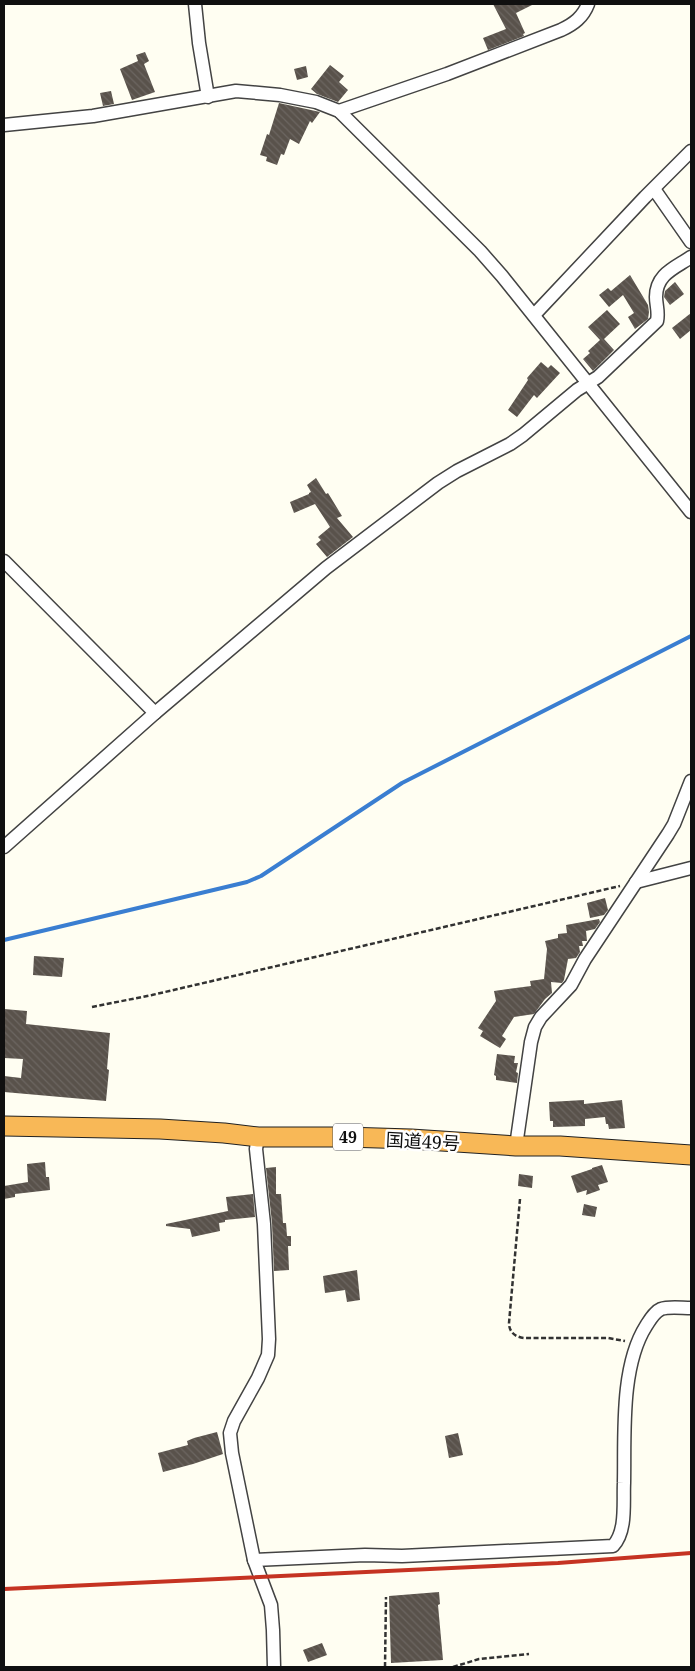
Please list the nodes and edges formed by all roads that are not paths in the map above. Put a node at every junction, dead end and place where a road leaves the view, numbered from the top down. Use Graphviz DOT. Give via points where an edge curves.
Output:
graph roads {
  1 [pos="195,4"];
  2 [pos="588,4"];
  3 [pos="208,97"];
  4 [pos="339,111"];
  5 [pos="4,125"];
  6 [pos="691,151"];
  7 [pos="654,189"];
  8 [pos="691,242"];
  9 [pos="691,257"];
  10 [pos="534,315"];
  11 [pos="588,384"];
  12 [pos="691,512"];
  13 [pos="4,561"];
  14 [pos="155,713"];
  15 [pos="691,781"];
  16 [pos="4,847"];
  17 [pos="691,868"];
  18 [pos="636,882"];
  19 [pos="4,1126"];
  20 [pos="258,1137"];
  21 [pos="516,1146"];
  22 [pos="691,1155"];
  23 [pos="691,1308"];
  24 [pos="254,1560"];
  25 [pos="274,1667"];
  1 -- 3 [label="street"];
  2 -- 4 [label="street" via="582,16 561,30"];
  3 -- 4 [label="street" via="236,91 265,93 316,102"];
  3 -- 5 [label="street" via="93,116"];
  4 -- 10 [label="street" via="480,251"];
  6 -- 7 [label="street"];
  7 -- 8 [label="street"];
  7 -- 10 [label="street"];
  9 -- 11 [label="street" via="659,281 657,321"];
  10 -- 11 [label="street"];
  11 -- 12 [label="street"];
  11 -- 14 [label="street" via="510,444 438,483 334,562"];
  13 -- 14 [label="street"];
  14 -- 16 [label="street"];
  15 -- 18 [label="street" via="674,824"];
  17 -- 18 [label="street"];
  18 -- 21 [label="street" via="571,985 536,1027"];
  19 -- 20 [label="highway, 国道49号 / 49" via="160,1129"];
  20 -- 21 [label="highway, 国道49号 / 49" via="411,1139"];
  20 -- 24 [label="street" via="256,1148 264,1224 268,1355 230,1433"];
  21 -- 22 [label="highway, 国道49号 / 49"];
  23 -- 24 [label="street" via="667,1308 657,1312 636,1345 626,1399 623,1517 619,1539 613,1546"];
  24 -- 25 [label="street" via="271,1605"];
}
